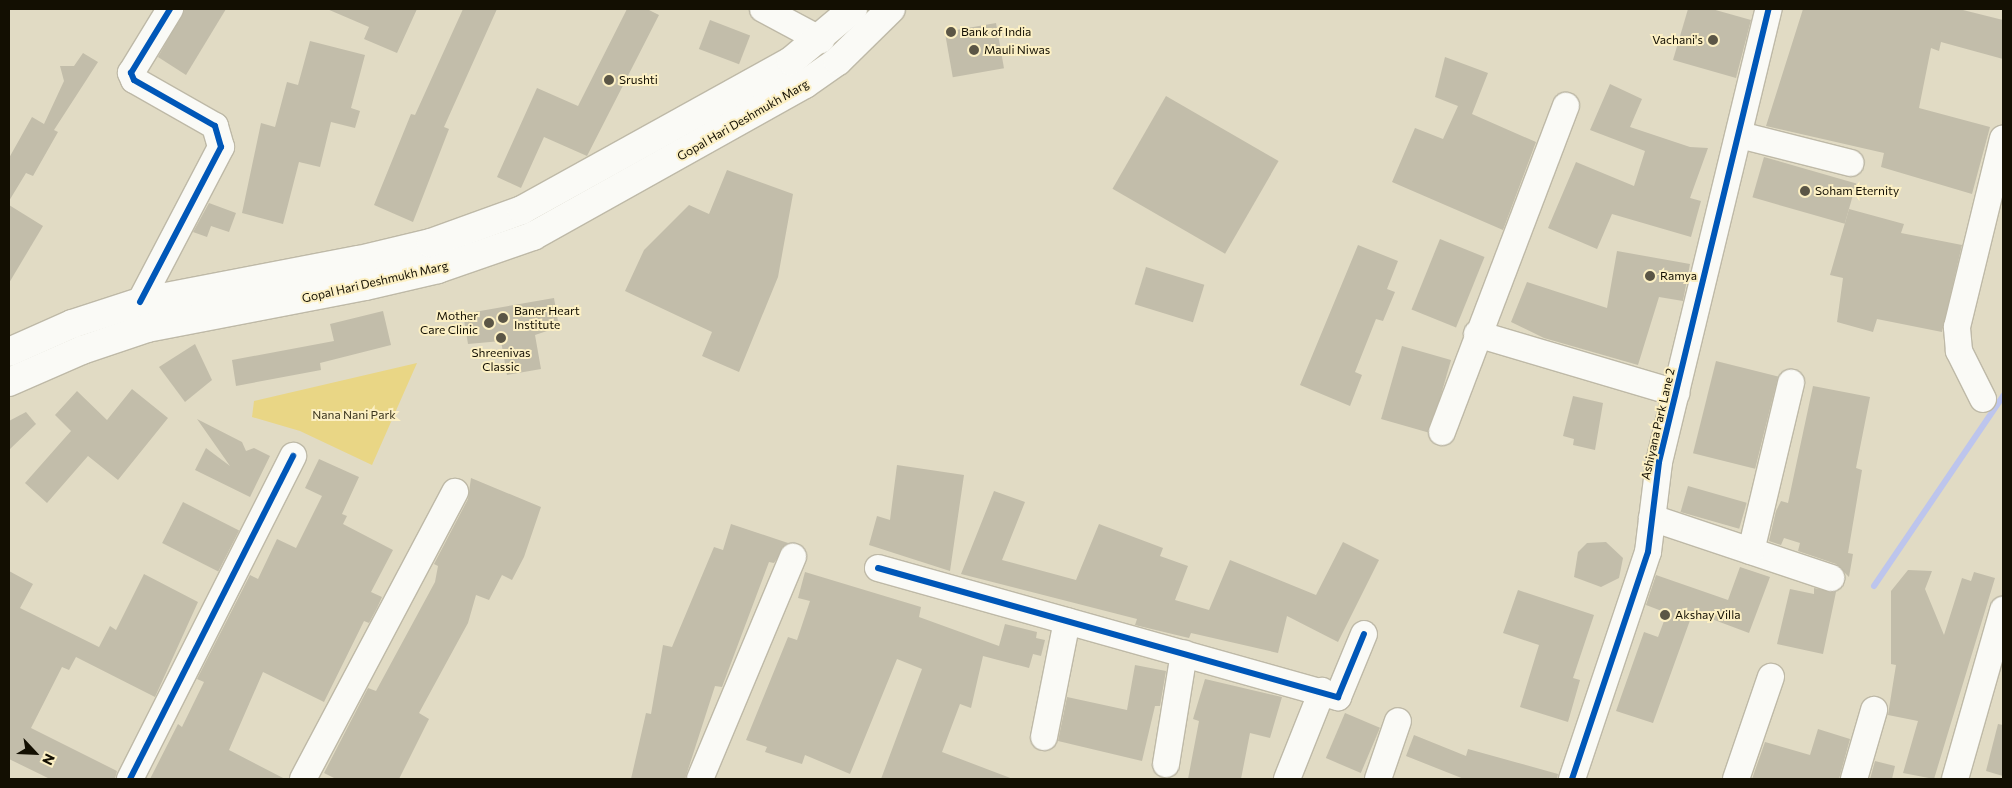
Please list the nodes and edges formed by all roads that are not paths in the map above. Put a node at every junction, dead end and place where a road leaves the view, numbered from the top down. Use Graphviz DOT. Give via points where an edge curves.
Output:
graph roads {
  1 [pos="170,9"];
  2 [pos="763,9"];
  3 [pos="853,9"];
  4 [pos="891,9"];
  5 [pos="1769,9"];
  6 [pos="811,47"];
  7 [pos="823,72"];
  8 [pos="1566,106"];
  9 [pos="1741,132"];
  10 [pos="2003,139"];
  11 [pos="1851,163"];
  12 [pos="140,302"];
  13 [pos="1477,334"];
  14 [pos="9,352"];
  15 [pos="9,382"];
  16 [pos="1791,383"];
  17 [pos="1676,393"];
  18 [pos="1983,399"];
  19 [pos="1442,432"];
  20 [pos="293,456"];
  21 [pos="455,492"];
  22 [pos="1652,518"];
  23 [pos="1751,551"];
  24 [pos="794,557"];
  25 [pos="878,568"];
  26 [pos="1831,578"];
  27 [pos="2003,610"];
  28 [pos="1067,621"];
  29 [pos="1364,634"];
  30 [pos="1184,653"];
  31 [pos="1771,677"];
  32 [pos="1322,691"];
  33 [pos="1874,710"];
  34 [pos="1398,721"];
  35 [pos="1044,737"];
  36 [pos="1166,764"];
  37 [pos="130,779"];
  38 [pos="302,779"];
  39 [pos="700,779"];
  40 [pos="1287,779"];
  41 [pos="1378,779"];
  42 [pos="1572,779"];
  43 [pos="1736,779"];
  44 [pos="1854,779"];
  45 [pos="1955,779"];
  1 -- 12 [label="street" via="131,73 134,80 215,126 221,147"];
  2 -- 6 [label="street"];
  3 -- 6 [label="main road, Gopal Hari Deshmukh Marg"];
  4 -- 7 [label="main road, Gopal Hari Deshmukh Marg"];
  5 -- 9 [label="street, Ashiyana Park Lane 2"];
  6 -- 7 [label="main road"];
  6 -- 12 [label="main road, Gopal Hari Deshmukh Marg" via="575,184 516,213 431,243"];
  7 -- 15 [label="main road, Gopal Hari Deshmukh Marg" via="533,236 384,282 147,328 82,350"];
  8 -- 13 [label="street"];
  9 -- 11 [label="street"];
  9 -- 17 [label="street, Ashiyana Park Lane 2"];
  10 -- 18 [label="street" via="1956,328 1958,351"];
  12 -- 14 [label="main road, Gopal Hari Deshmukh Marg" via="72,324"];
  13 -- 17 [label="street"];
  13 -- 19 [label="street"];
  16 -- 23 [label="street"];
  17 -- 22 [label="street, Ashiyana Park Lane 2" via="1659,462"];
  20 -- 37 [label="street"];
  21 -- 38 [label="street"];
  22 -- 23 [label="street"];
  22 -- 42 [label="street, Ashiyana Park Lane 2" via="1648,552"];
  23 -- 26 [label="street"];
  24 -- 39 [label="street"];
  25 -- 28 [label="street"];
  27 -- 45 [label="street"];
  28 -- 30 [label="street"];
  28 -- 35 [label="street"];
  29 -- 32 [label="street" via="1338,697"];
  30 -- 32 [label="street"];
  30 -- 36 [label="street"];
  31 -- 43 [label="street"];
  32 -- 40 [label="street"];
  33 -- 44 [label="street"];
  34 -- 41 [label="street"];
}
